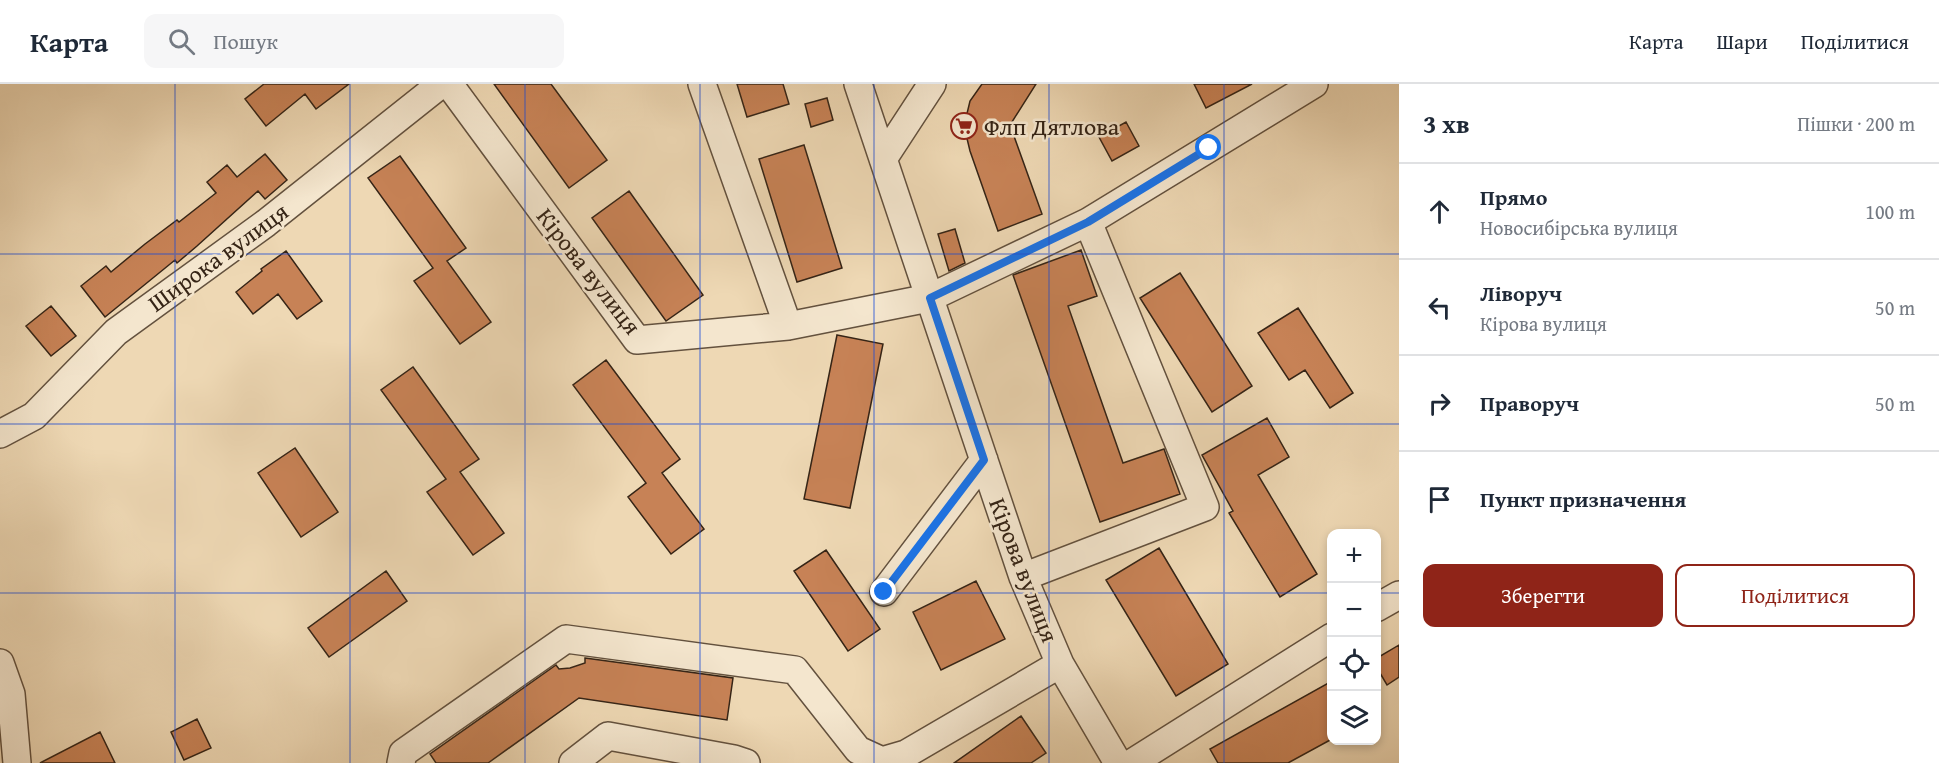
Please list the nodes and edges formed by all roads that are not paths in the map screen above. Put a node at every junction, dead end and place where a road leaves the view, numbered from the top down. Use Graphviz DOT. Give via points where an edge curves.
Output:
graph roads {
  1 [pos="441,84"];
  2 [pos="449,84"];
  3 [pos="702,84"];
  4 [pos="858,84"];
  5 [pos="932,84"];
  6 [pos="1314,84"];
  7 [pos="883,159"];
  8 [pos="1088,222"];
  9 [pos="930,298"];
  10 [pos="788,326"];
  11 [pos="0,434"];
  12 [pos="984,460"];
  13 [pos="1023,577"];
  14 [pos="884,592"];
  15 [pos="1327,640"];
  16 [pos="0,663"];
  17 [pos="1060,664"];
  18 [pos="5,698"];
  19 [pos="882,762"];
  20 [pos="17,763"];
  21 [pos="401,763"];
  22 [pos="573,763"];
  23 [pos="746,763"];
  24 [pos="1118,763"];
  25 [pos="1132,763"];
  1 -- 11 [label="street, Широка вулиця" via="267,223 116,332 34,416"];
  2 -- 10 [label="street, Кірова вулиця" via="636,340"];
  3 -- 10 [label="street"];
  4 -- 7 [label="street, Кірова вулиця"];
  5 -- 7 [label="street"];
  6 -- 8 [label="street"];
  7 -- 9 [label="street, Кірова вулиця"];
  8 -- 9 [label="street"];
  8 -- 13 [label="street" via="1205,507"];
  9 -- 10 [label="street, Кірова вулиця"];
  9 -- 12 [label="street, Кірова вулиця"];
  12 -- 13 [label="street, Кірова вулиця"];
  12 -- 14 [label="street"];
  13 -- 17 [label="street, Кірова вулиця"];
  15 -- 25 [label="street"];
  16 -- 18 [label="street"];
  17 -- 19 [label="street" via="906,754"];
  17 -- 24 [label="street, Кірова вулиця"];
  18 -- 20 [label="street"];
  19 -- 21 [label="street" via="858,750 795,670 566,639 403,753"];
  22 -- 23 [label="street" via="608,736"];
}
